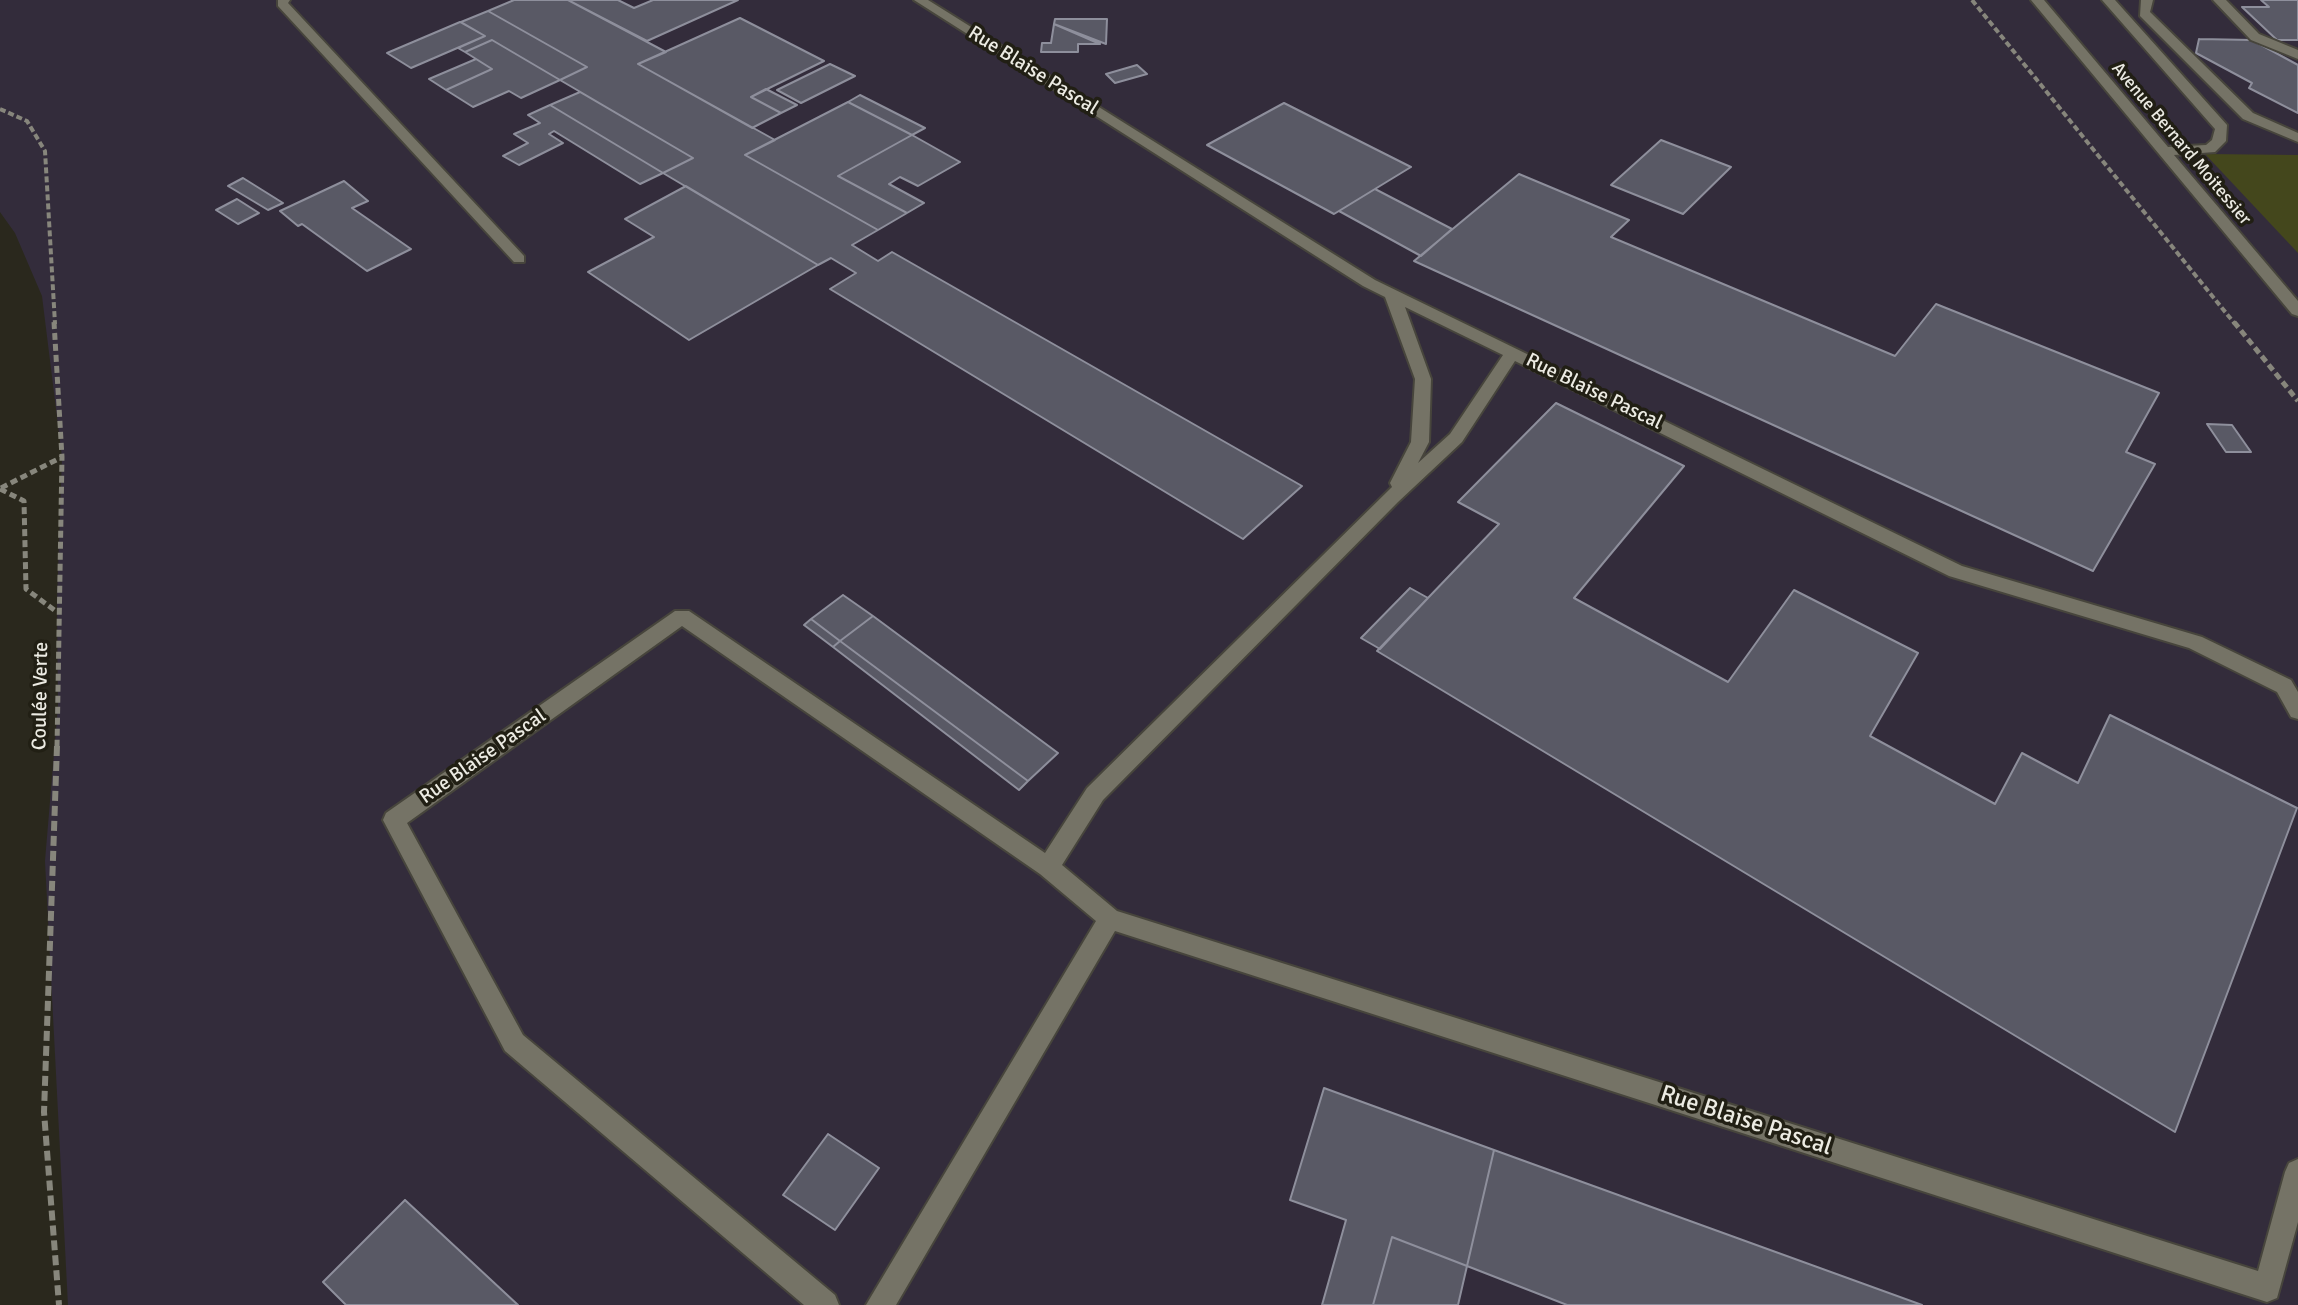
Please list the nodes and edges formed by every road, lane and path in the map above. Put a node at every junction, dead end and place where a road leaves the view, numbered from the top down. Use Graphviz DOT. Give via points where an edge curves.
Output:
graph roads {
  1 [pos="284,0"];
  2 [pos="920,0"];
  3 [pos="1972,0"];
  4 [pos="2037,0"];
  5 [pos="2108,0"];
  6 [pos="2147,0"];
  7 [pos="2219,0"];
  8 [pos="2298,55"];
  9 [pos="0,109"];
  10 [pos="2298,138"];
  11 [pos="2164,151"];
  12 [pos="519,259"];
  13 [pos="1392,294"];
  14 [pos="2298,311"];
  15 [pos="1513,352"];
  16 [pos="2298,401"];
  17 [pos="62,457"];
  18 [pos="0,489"];
  19 [pos="1392,497"];
  20 [pos="58,613"];
  21 [pos="2298,711"];
  22 [pos="1048,867"];
  23 [pos="1110,919"];
  24 [pos="2298,1172"];
  25 [pos="59,1305"];
  26 [pos="825,1305"];
  27 [pos="880,1305"];
  1 -- 12 [label="street"];
  2 -- 13 [label="street, Rue Blaise Pascal"];
  3 -- 16 [label="path"];
  4 -- 11 [label="street, Avenue Bernard Moitessier"];
  5 -- 11 [label="street" via="2222,128 2210,149"];
  6 -- 10 [label="street" via="2144,13 2248,116"];
  7 -- 8 [label="street" via="2255,37"];
  9 -- 17 [label="path, Coulée Verte" via="27,121 45,151"];
  11 -- 14 [label="street, Avenue Bernard Moitessier"];
  13 -- 15 [label="street, Rue Blaise Pascal"];
  13 -- 19 [label="street" via="1423,379 1420,442"];
  15 -- 19 [label="street" via="1456,438"];
  15 -- 21 [label="street, Rue Blaise Pascal" via="1956,571 2195,642 2284,686"];
  17 -- 18 [label="path"];
  17 -- 20 [label="path, Coulée Verte"];
  18 -- 20 [label="path" via="24,501 26,589"];
  19 -- 22 [label="street" via="1095,794"];
  20 -- 25 [label="path, Coulée Verte" via="44,1112"];
  22 -- 23 [label="street, Rue Blaise Pascal"];
  22 -- 26 [label="street, Rue Blaise Pascal" via="682,616 394,820 514,1043"];
  23 -- 24 [label="street, Rue Blaise Pascal" via="2267,1288"];
  23 -- 27 [label="street"];
}
